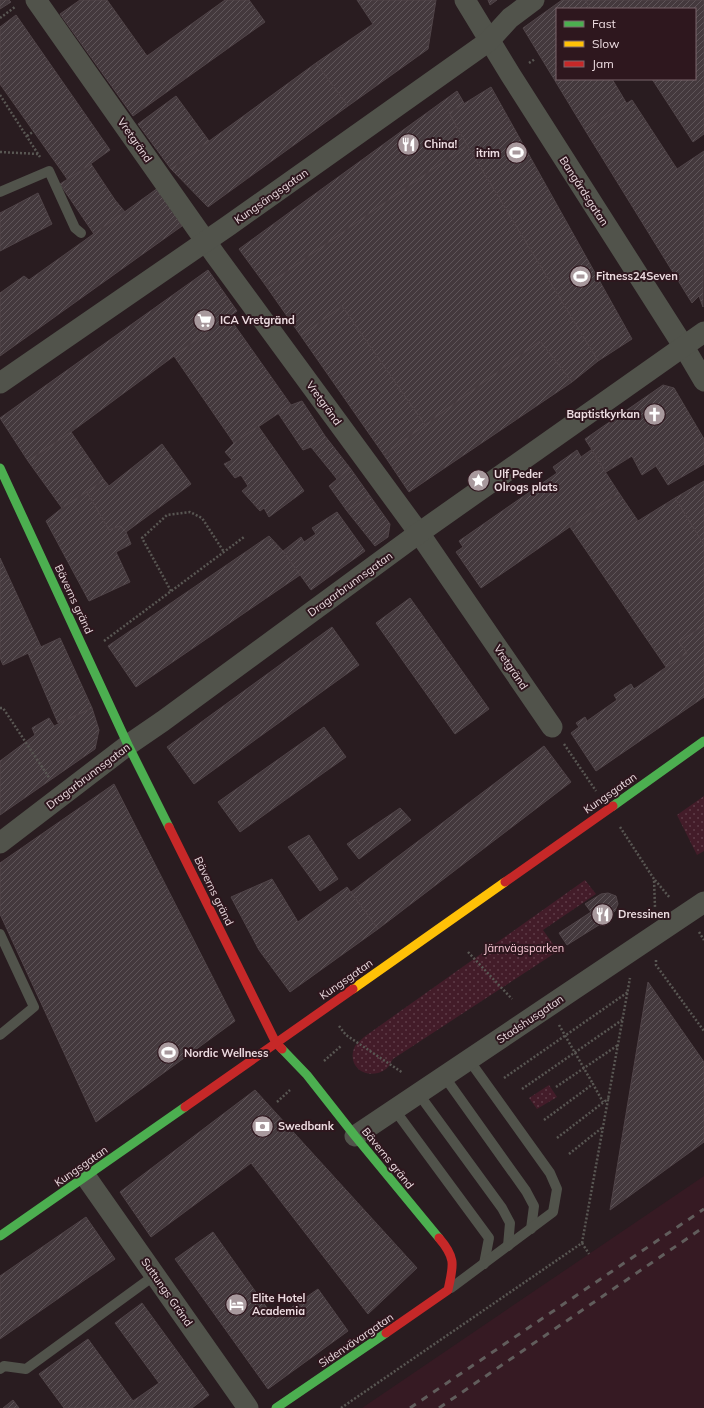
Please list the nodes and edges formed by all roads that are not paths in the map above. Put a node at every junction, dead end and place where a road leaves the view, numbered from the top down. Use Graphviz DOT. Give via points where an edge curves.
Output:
graph roads {
  1 [pos="464,0"];
  2 [pos="534,0"];
  3 [pos="28,2"];
  4 [pos="489,41"];
  5 [pos="0,192"];
  6 [pos="81,233"];
  7 [pos="206,241"];
  8 [pos="704,332"];
  9 [pos="684,347"];
  10 [pos="704,381"];
  11 [pos="0,382"];
  12 [pos="0,468"];
  13 [pos="419,533"];
  14 [pos="552,727"];
  15 [pos="704,741"];
  16 [pos="128,746"];
  17 [pos="0,842"];
  18 [pos="704,902"];
  19 [pos="0,934"];
  20 [pos="0,1035"];
  21 [pos="276,1043"];
  22 [pos="469,1060"];
  23 [pos="444,1076"];
  24 [pos="418,1093"];
  25 [pos="394,1109"];
  26 [pos="355,1136"];
  27 [pos="86,1177"];
  28 [pos="531,1229"];
  29 [pos="0,1236"];
  30 [pos="508,1246"];
  31 [pos="484,1264"];
  32 [pos="155,1275"];
  33 [pos="448,1290"];
  34 [pos="0,1369"];
  35 [pos="248,1408"];
  36 [pos="276,1408"];
  1 -- 4 [label="street, Bangårdsgatan"];
  2 -- 4 [label="street, Kungsängsgatan" via="510,18"];
  3 -- 7 [label="street, Vretgränd"];
  4 -- 7 [label="street, Kungsängsgatan"];
  4 -- 9 [label="street, Bangårdsgatan"];
  5 -- 6 [label="lane" via="49,171 75,228"];
  7 -- 11 [label="street, Kungsängsgatan"];
  7 -- 13 [label="street, Vretgränd"];
  8 -- 9 [label="street, Dragarbrunnsgatan"];
  9 -- 10 [label="street, Bangårdsgatan"];
  9 -- 13 [label="street, Dragarbrunnsgatan"];
  12 -- 16 [label="street, Bäverns gränd"];
  13 -- 14 [label="street, Vretgränd"];
  13 -- 16 [label="street, Dragarbrunnsgatan"];
  15 -- 21 [label="street, Kungsgatan"];
  16 -- 17 [label="street, Dragarbrunnsgatan"];
  16 -- 21 [label="street, Bäverns gränd"];
  18 -- 22 [label="street, Stadshusgatan"];
  19 -- 20 [label="lane" via="34,1007"];
  21 -- 26 [label="street, Bäverns gränd" via="307,1075"];
  21 -- 27 [label="street, Kungsgatan"];
  22 -- 23 [label="street, Stadshusgatan"];
  22 -- 28 [label="lane" via="550,1173 557,1189 553,1212"];
  23 -- 24 [label="street, Stadshusgatan"];
  23 -- 28 [label="lane" via="526,1191 534,1206"];
  24 -- 25 [label="street, Stadshusgatan"];
  24 -- 30 [label="lane" via="502,1208 510,1223"];
  25 -- 26 [label="street, Stadshusgatan"];
  25 -- 31 [label="lane" via="489,1238"];
  26 -- 33 [label="street, Bäverns gränd" via="447,1247 453,1263"];
  27 -- 29 [label="street, Kungsgatan"];
  27 -- 32 [label="street, Suttungs Gränd"];
  28 -- 30 [label="lane"];
  30 -- 31 [label="lane"];
  31 -- 33 [label="lane"];
  32 -- 34 [label="lane" via="26,1369 4,1366"];
  32 -- 35 [label="street, Suttungs Gränd"];
  33 -- 36 [label="street, Sidenvävargatan"];
}
